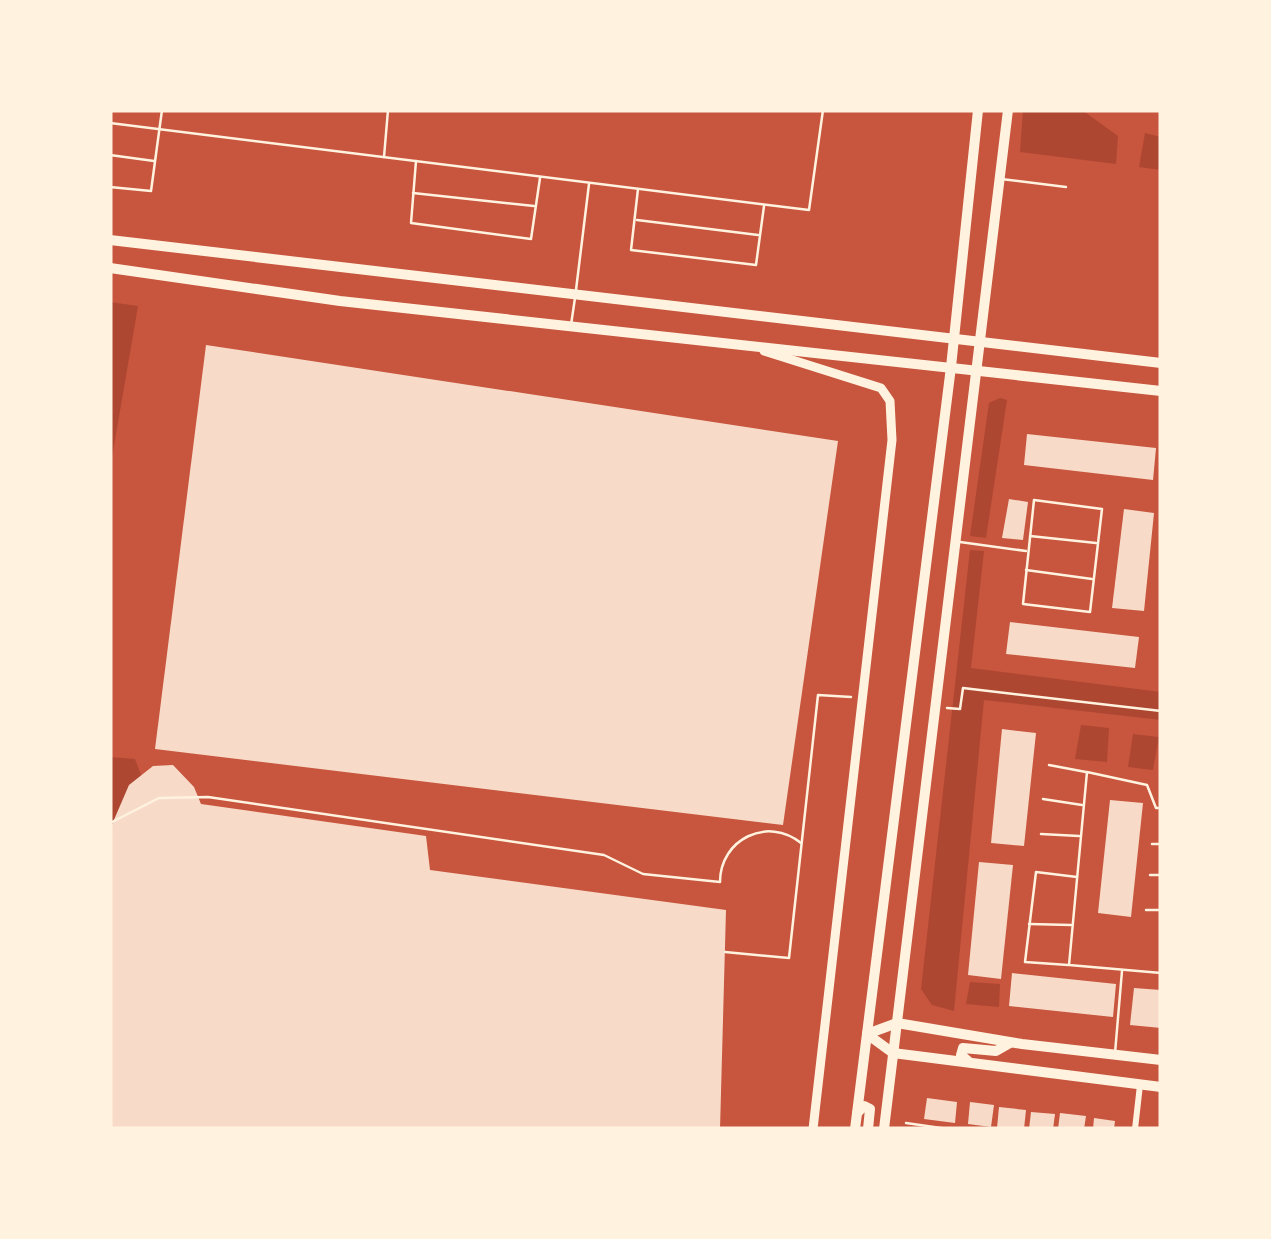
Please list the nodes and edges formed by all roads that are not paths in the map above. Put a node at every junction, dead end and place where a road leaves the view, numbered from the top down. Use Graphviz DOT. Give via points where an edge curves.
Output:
graph roads {
  1 [pos="162,110"];
  2 [pos="388,110"];
  3 [pos="823,110"];
  4 [pos="978,110"];
  5 [pos="1008,110"];
  6 [pos="110,123"];
  7 [pos="160,129"];
  8 [pos="110,156"];
  9 [pos="384,157"];
  10 [pos="155,161"];
  11 [pos="416,161"];
  12 [pos="540,176"];
  13 [pos="1000,179"];
  14 [pos="590,182"];
  15 [pos="110,186"];
  16 [pos="1066,187"];
  17 [pos="638,188"];
  18 [pos="413,193"];
  19 [pos="764,204"];
  20 [pos="536,206"];
  21 [pos="635,220"];
  22 [pos="760,236"];
  23 [pos="110,240"];
  24 [pos="110,268"];
  25 [pos="576,294"];
  26 [pos="571,328"];
  27 [pos="954,340"];
  28 [pos="981,342"];
  29 [pos="748,346"];
  30 [pos="1161,363"];
  31 [pos="951,367"];
  32 [pos="978,370"];
  33 [pos="1161,392"];
  34 [pos="1029,536"];
  35 [pos="957,541"];
  36 [pos="1098,543"];
  37 [pos="1027,551"];
  38 [pos="1026,570"];
  39 [pos="1093,579"];
  40 [pos="1049,765"];
  41 [pos="1087,772"];
  42 [pos="1043,799"];
  43 [pos="1084,805"];
  44 [pos="1161,808"];
  45 [pos="1041,834"];
  46 [pos="1080,836"];
  47 [pos="1152,844"];
  48 [pos="1161,844"];
  49 [pos="1150,874"];
  50 [pos="1161,876"];
  51 [pos="1077,877"];
  52 [pos="1146,910"];
  53 [pos="1161,910"];
  54 [pos="1030,924"];
  55 [pos="1072,925"];
  56 [pos="1070,965"];
  57 [pos="1122,970"];
  58 [pos="1161,973"];
  59 [pos="897,1023"];
  60 [pos="867,1034"];
  61 [pos="1011,1042"];
  62 [pos="893,1053"];
  63 [pos="1115,1054"];
  64 [pos="1161,1060"];
  65 [pos="972,1064"];
  66 [pos="1140,1084"];
  67 [pos="1161,1087"];
  68 [pos="857,1113"];
  69 [pos="812,1129"];
  70 [pos="855,1129"];
  71 [pos="868,1129"];
  72 [pos="884,1129"];
  73 [pos="1135,1129"];
  1 -- 7 [label="lane"];
  2 -- 9 [label="lane"];
  3 -- 19 [label="lane" via="809,210"];
  4 -- 27 [label="main road"];
  5 -- 13 [label="main road"];
  6 -- 7 [label="lane"];
  7 -- 9 [label="lane"];
  7 -- 10 [label="lane"];
  8 -- 10 [label="lane"];
  9 -- 11 [label="lane"];
  10 -- 15 [label="lane" via="151,191"];
  11 -- 12 [label="lane"];
  11 -- 18 [label="lane"];
  12 -- 14 [label="lane"];
  12 -- 20 [label="lane"];
  13 -- 16 [label="lane"];
  13 -- 28 [label="main road"];
  14 -- 17 [label="lane"];
  14 -- 25 [label="lane"];
  17 -- 19 [label="lane"];
  17 -- 21 [label="lane"];
  18 -- 20 [label="lane"];
  18 -- 20 [label="lane" via="411,223 531,239"];
  19 -- 22 [label="lane"];
  21 -- 22 [label="lane"];
  21 -- 22 [label="lane" via="631,250 756,265"];
  23 -- 25 [label="main road"];
  24 -- 26 [label="main road"];
  25 -- 26 [label="lane"];
  25 -- 27 [label="main road"];
  26 -- 29 [label="main road"];
  27 -- 28 [label="main road"];
  27 -- 31 [label="main road"];
  28 -- 30 [label="main road"];
  28 -- 32 [label="main road"];
  29 -- 31 [label="main road"];
  29 -- 69 [label="main road" via="881,388 890,401 892,440 867,681"];
  31 -- 32 [label="main road"];
  31 -- 60 [label="main road"];
  32 -- 33 [label="main road"];
  32 -- 35 [label="main road"];
  34 -- 36 [label="lane"];
  34 -- 36 [label="lane" via="1034,500 1102,509"];
  34 -- 37 [label="lane"];
  35 -- 37 [label="lane"];
  35 -- 59 [label="main road"];
  36 -- 39 [label="lane"];
  37 -- 38 [label="lane"];
  38 -- 39 [label="lane"];
  38 -- 39 [label="lane" via="1022,604 1090,612"];
  40 -- 41 [label="lane"];
  41 -- 43 [label="lane"];
  41 -- 44 [label="lane" via="1148,785"];
  42 -- 43 [label="lane"];
  43 -- 46 [label="lane"];
  45 -- 46 [label="lane"];
  46 -- 51 [label="lane"];
  47 -- 48 [label="lane"];
  49 -- 50 [label="lane"];
  51 -- 54 [label="lane" via="1036,872"];
  51 -- 55 [label="lane"];
  52 -- 53 [label="lane"];
  54 -- 55 [label="lane"];
  54 -- 56 [label="lane" via="1024,962"];
  55 -- 56 [label="lane"];
  56 -- 57 [label="lane"];
  57 -- 58 [label="lane"];
  57 -- 63 [label="lane"];
  59 -- 60 [label="main road"];
  59 -- 61 [label="main road"];
  59 -- 62 [label="main road"];
  60 -- 62 [label="main road"];
  60 -- 68 [label="main road"];
  61 -- 63 [label="main road"];
  61 -- 65 [label="main road" via="996,1052 962,1048"];
  62 -- 65 [label="main road"];
  62 -- 72 [label="main road"];
  63 -- 64 [label="main road"];
  65 -- 66 [label="main road"];
  66 -- 67 [label="main road"];
  66 -- 73 [label="street"];
  68 -- 70 [label="main road"];
  68 -- 71 [label="main road" via="864,1106 870,1110"];
}
